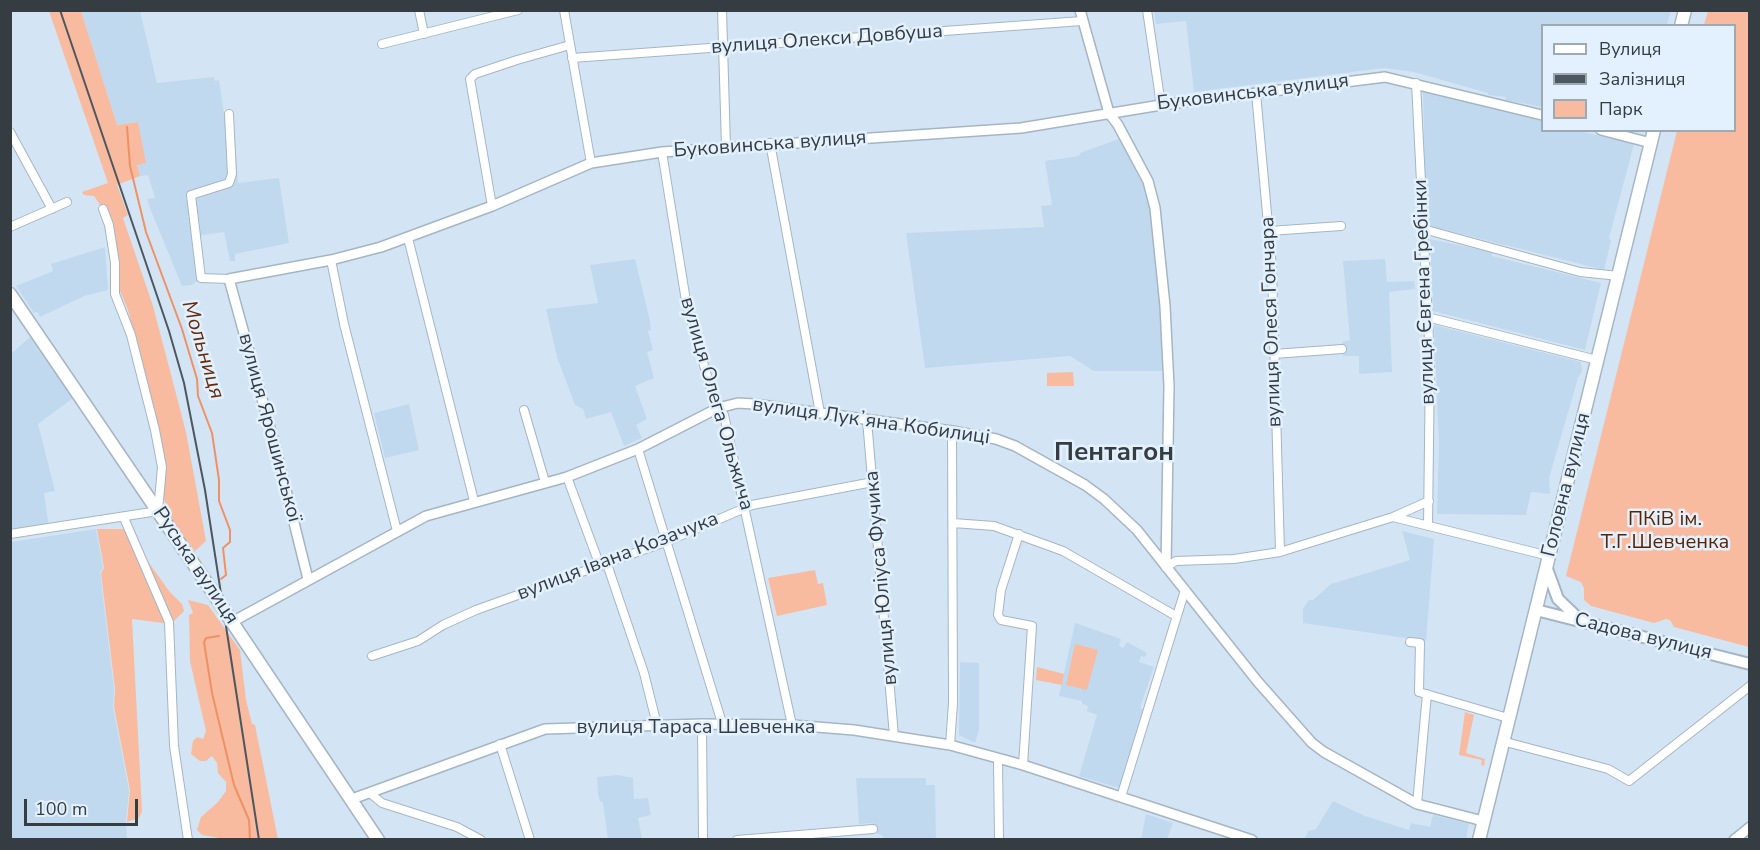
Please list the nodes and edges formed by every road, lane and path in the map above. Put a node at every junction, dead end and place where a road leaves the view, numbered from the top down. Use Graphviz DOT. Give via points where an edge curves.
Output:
graph roads {
  1 [pos="419,10"];
  2 [pos="518,10"];
  3 [pos="564,10"];
  4 [pos="722,10"];
  5 [pos="1147,10"];
  6 [pos="1081,16"];
  7 [pos="424,34"];
  8 [pos="382,44"];
  9 [pos="570,45"];
  10 [pos="723,48"];
  11 [pos="572,58"];
  12 [pos="1416,83"];
  13 [pos="1256,93"];
  14 [pos="1161,105"];
  15 [pos="1109,113"];
  16 [pos="229,114"];
  17 [pos="1541,115"];
  18 [pos="10,132"];
  19 [pos="1609,132"];
  20 [pos="1654,132"];
  21 [pos="770,143"];
  22 [pos="1651,143"];
  23 [pos="726,147"];
  24 [pos="662,152"];
  25 [pos="591,163"];
  26 [pos="67,202"];
  27 [pos="492,206"];
  28 [pos="52,208"];
  29 [pos="103,209"];
  30 [pos="1341,226"];
  31 [pos="10,227"];
  32 [pos="1423,229"];
  33 [pos="1269,231"];
  34 [pos="408,238"];
  35 [pos="331,260"];
  36 [pos="1619,276"];
  37 [pos="229,279"];
  38 [pos="10,294"];
  39 [pos="1427,317"];
  40 [pos="1342,349"];
  41 [pos="1274,354"];
  42 [pos="1597,360"];
  43 [pos="718,408"];
  44 [pos="524,410"];
  45 [pos="820,413"];
  46 [pos="867,420"];
  47 [pos="952,431"];
  48 [pos="638,449"];
  49 [pos="567,477"];
  50 [pos="545,482"];
  51 [pos="873,482"];
  52 [pos="474,501"];
  53 [pos="1429,501"];
  54 [pos="746,507"];
  55 [pos="158,511"];
  56 [pos="1393,517"];
  57 [pos="124,518"];
  58 [pos="952,523"];
  59 [pos="1428,526"];
  60 [pos="397,531"];
  61 [pos="10,534"];
  62 [pos="1019,534"];
  63 [pos="668,541"];
  64 [pos="1281,552"];
  65 [pos="1548,563"];
  66 [pos="603,565"];
  67 [pos="1166,567"];
  68 [pos="308,579"];
  69 [pos="1185,590"];
  70 [pos="1558,599"];
  71 [pos="1537,606"];
  72 [pos="1176,616"];
  73 [pos="232,622"];
  74 [pos="1584,622"];
  75 [pos="1410,642"];
  76 [pos="372,656"];
  77 [pos="1749,664"];
  78 [pos="1749,686"];
  79 [pos="1427,694"];
  80 [pos="1508,718"];
  81 [pos="722,723"];
  82 [pos="702,724"];
  83 [pos="657,725"];
  84 [pos="792,725"];
  85 [pos="894,736"];
  86 [pos="1502,741"];
  87 [pos="500,744"];
  88 [pos="950,745"];
  89 [pos="998,759"];
  90 [pos="1023,765"];
  91 [pos="370,793"];
  92 [pos="1121,797"];
  93 [pos="352,799"];
  94 [pos="1417,804"];
  95 [pos="1483,821"];
  96 [pos="1749,827"];
  97 [pos="873,829"];
  98 [pos="846,836"];
  99 [pos="188,840"];
  100 [pos="378,840"];
  101 [pos="481,840"];
  102 [pos="530,840"];
  103 [pos="703,840"];
  104 [pos="737,840"];
  105 [pos="999,840"];
  106 [pos="1252,840"];
  107 [pos="1479,840"];
  108 [pos="1734,840"];
  1 -- 7 [label="street"];
  2 -- 7 [label="street"];
  3 -- 9 [label="street"];
  4 -- 10 [label="street"];
  5 -- 14 [label="street"];
  6 -- 10 [label="street, вулиця Олекси Довбуша"];
  6 -- 15 [label="street"];
  7 -- 8 [label="street"];
  9 -- 11 [label="street"];
  9 -- 27 [label="street" via="475,74 470,79"];
  10 -- 11 [label="street, вулиця Олекси Довбуша"];
  10 -- 23 [label="street"];
  11 -- 25 [label="street"];
  12 -- 13 [label="street, Буковинська вулиця" via="1385,77"];
  12 -- 17 [label="street, Буковинська вулиця"];
  12 -- 32 [label="street, вулиця Євгена Гребінки"];
  13 -- 14 [label="street, Буковинська вулиця"];
  13 -- 33 [label="street, вулиця Олеся Гончара"];
  14 -- 15 [label="street, Буковинська вулиця"];
  15 -- 21 [label="street, Буковинська вулиця" via="1052,124 964,133"];
  15 -- 67 [label="street" via="1148,182 1155,208 1168,350"];
  16 -- 37 [label="street, Буковинська вулиця" via="229,183 191,195 201,278"];
  18 -- 28 [label="street"];
  19 -- 22 [label="street"];
  20 -- 22 [label="main road, Головна вулиця"];
  21 -- 23 [label="street, Буковинська вулиця"];
  21 -- 45 [label="street"];
  22 -- 36 [label="main road, Головна вулиця"];
  23 -- 24 [label="street, Буковинська вулиця"];
  24 -- 25 [label="street, Буковинська вулиця"];
  24 -- 43 [label="street, вулиця Олега Ольжича" via="686,301"];
  25 -- 27 [label="street, Буковинська вулиця"];
  26 -- 28 [label="street"];
  27 -- 34 [label="street, Буковинська вулиця"];
  28 -- 31 [label="street"];
  29 -- 55 [label="street" via="115,263 115,294 131,335 162,467"];
  30 -- 33 [label="street"];
  32 -- 36 [label="street" via="1580,272"];
  32 -- 39 [label="street, вулиця Євгена Гребінки"];
  33 -- 41 [label="street, вулиця Олеся Гончара"];
  34 -- 35 [label="street, Буковинська вулиця"];
  34 -- 52 [label="street"];
  35 -- 37 [label="street, Буковинська вулиця"];
  35 -- 60 [label="street"];
  36 -- 42 [label="main road, Головна вулиця"];
  37 -- 68 [label="street, вулиця Ярошинської"];
  38 -- 55 [label="main road, Руська вулиця"];
  39 -- 42 [label="street"];
  39 -- 53 [label="street, вулиця Євгена Гребінки"];
  40 -- 41 [label="street"];
  41 -- 64 [label="street, вулиця Олеся Гончара"];
  42 -- 65 [label="main road, Головна вулиця"];
  43 -- 45 [label="street, вулиця Лукʼяна Кобилиці" via="738,403"];
  43 -- 48 [label="street, вулиця Лукʼяна Кобилиці"];
  43 -- 54 [label="street, вулиця Олега Ольжича" via="724,416"];
  44 -- 50 [label="street"];
  45 -- 46 [label="street, вулиця Лукʼяна Кобилиці"];
  46 -- 47 [label="street, вулиця Лукʼяна Кобилиці"];
  46 -- 51 [label="street, вулиця Юліуса Фучика"];
  47 -- 58 [label="street"];
  47 -- 67 [label="street, вулиця Лукʼяна Кобилиці" via="1015,446 1085,485 1137,531"];
  48 -- 49 [label="street, вулиця Лукʼяна Кобилиці"];
  48 -- 63 [label="street"];
  49 -- 50 [label="street, вулиця Лукʼяна Кобилиці"];
  49 -- 66 [label="street"];
  50 -- 52 [label="street, вулиця Лукʼяна Кобилиці"];
  51 -- 54 [label="street, вулиця Івана Козачука"];
  51 -- 85 [label="street, вулиця Юліуса Фучика"];
  52 -- 60 [label="street, вулиця Лукʼяна Кобилиці" via="426,516"];
  53 -- 56 [label="street"];
  53 -- 59 [label="street, вулиця Євгена Гребінки"];
  54 -- 63 [label="street, вулиця Івана Козачука"];
  54 -- 84 [label="street, вулиця Олега Ольжича"];
  55 -- 57 [label="street"];
  55 -- 73 [label="main road, Руська вулиця, bridge"];
  56 -- 59 [label="street"];
  56 -- 64 [label="street"];
  57 -- 61 [label="street"];
  57 -- 99 [label="street" via="170,628 174,746"];
  58 -- 62 [label="street" via="994,526"];
  58 -- 88 [label="street"];
  59 -- 65 [label="street"];
  60 -- 68 [label="street, вулиця Лукʼяна Кобилиці"];
  62 -- 72 [label="street" via="1063,551"];
  62 -- 90 [label="street" via="1001,590 998,615 1001,620 1032,626"];
  63 -- 66 [label="street, вулиця Івана Козачука"];
  63 -- 81 [label="street"];
  64 -- 67 [label="street" via="1176,561"];
  65 -- 70 [label="main road"];
  65 -- 71 [label="main road, Головна вулиця"];
  66 -- 76 [label="street, вулиця Івана Козачука" via="476,610 418,641"];
  66 -- 83 [label="street" via="644,673"];
  67 -- 69 [label="street, вулиця Лукʼяна Кобилиці"];
  68 -- 73 [label="street, вулиця Лукʼяна Кобилиці"];
  69 -- 72 [label="street"];
  69 -- 94 [label="street, вулиця Лукʼяна Кобилиці" via="1312,743"];
  70 -- 71 [label="main road" via="1545,598"];
  70 -- 74 [label="main road"];
  71 -- 74 [label="main road, Садова вулиця"];
  71 -- 80 [label="main road, Головна вулиця"];
  72 -- 92 [label="street"];
  73 -- 93 [label="main road, Руська вулиця"];
  74 -- 77 [label="main road, Садова вулиця"];
  75 -- 79 [label="street" via="1420,643 1419,692"];
  78 -- 86 [label="street" via="1629,781 1608,769"];
  79 -- 80 [label="street"];
  79 -- 94 [label="street"];
  80 -- 86 [label="main road, Головна вулиця"];
  81 -- 82 [label="street, вулиця Тараса Шевченка"];
  81 -- 84 [label="street, вулиця Тараса Шевченка"];
  82 -- 83 [label="street, вулиця Тараса Шевченка"];
  82 -- 103 [label="street"];
  83 -- 87 [label="street, вулиця Тараса Шевченка" via="545,729"];
  84 -- 85 [label="street, вулиця Тараса Шевченка"];
  85 -- 88 [label="street, вулиця Тараса Шевченка"];
  86 -- 95 [label="main road, Головна вулиця"];
  87 -- 91 [label="street, вулиця Тараса Шевченка"];
  87 -- 102 [label="street"];
  88 -- 89 [label="street, вулиця Тараса Шевченка"];
  89 -- 90 [label="street, вулиця Тараса Шевченка"];
  89 -- 105 [label="street"];
  90 -- 92 [label="street, вулиця Тараса Шевченка"];
  91 -- 93 [label="street, вулиця Тараса Шевченка"];
  91 -- 101 [label="street" via="382,803 457,827"];
  92 -- 106 [label="street, вулиця Тараса Шевченка"];
  93 -- 100 [label="main road, Руська вулиця"];
  94 -- 95 [label="street, вулиця Лукʼяна Кобилиці"];
  95 -- 107 [label="main road, Головна вулиця"];
  96 -- 108 [label="street"];
  97 -- 98 [label="street"];
  98 -- 104 [label="street"];
}
